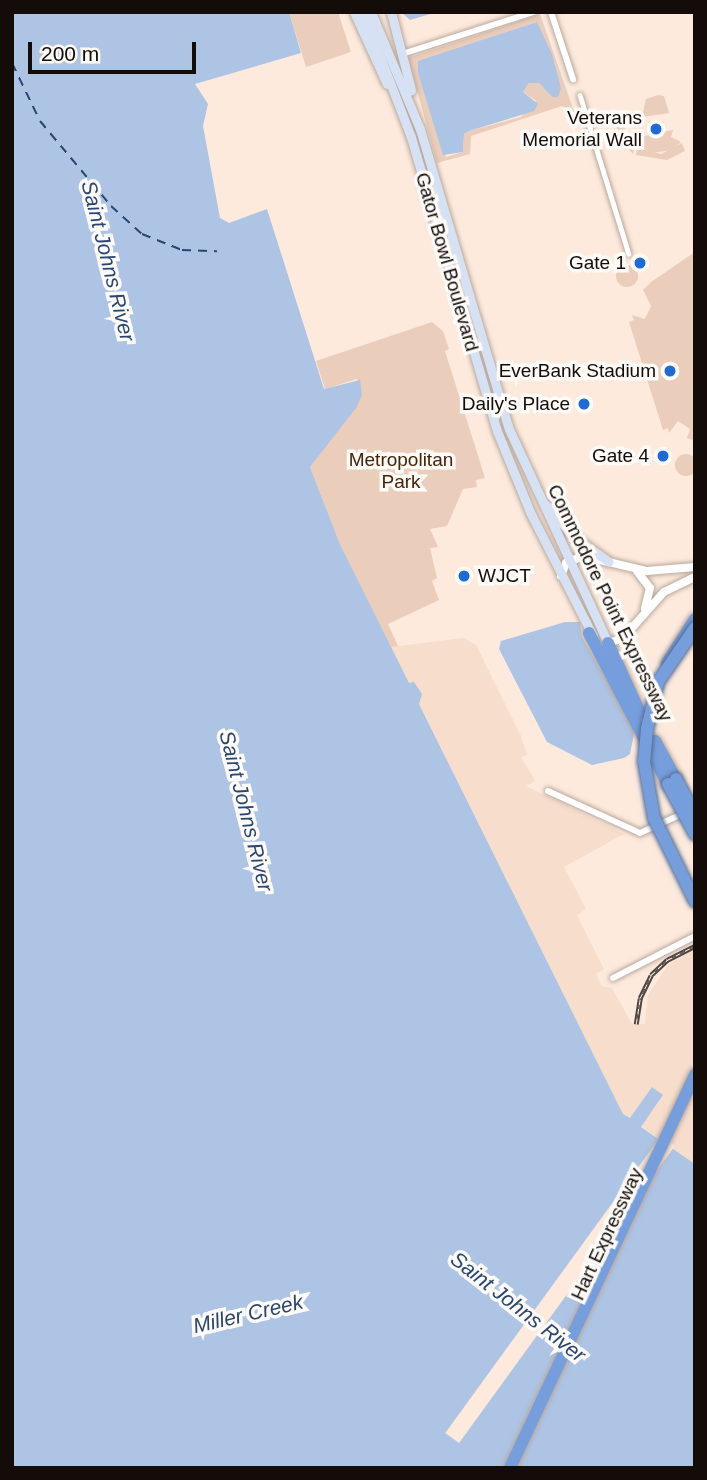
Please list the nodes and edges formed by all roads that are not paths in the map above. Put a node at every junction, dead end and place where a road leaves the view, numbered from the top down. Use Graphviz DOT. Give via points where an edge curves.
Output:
graph roads {
  1 [pos="354,12"];
  2 [pos="363,12"];
  3 [pos="371,12"];
  4 [pos="391,12"];
  5 [pos="534,12"];
  6 [pos="551,12"];
  7 [pos="377,27"];
  8 [pos="402,54"];
  9 [pos="573,79"];
  10 [pos="580,95"];
  11 [pos="404,117"];
  12 [pos="420,129"];
  13 [pos="629,254"];
  14 [pos="530,481"];
  15 [pos="530,512"];
  16 [pos="570,561"];
  17 [pos="610,562"];
  18 [pos="695,567"];
  19 [pos="635,570"];
  20 [pos="561,576"];
  21 [pos="695,577"];
  22 [pos="643,614"];
  23 [pos="695,619"];
  24 [pos="695,628"];
  25 [pos="590,633"];
  26 [pos="608,643"];
  27 [pos="666,666"];
  28 [pos="672,781"];
  29 [pos="548,790"];
  30 [pos="695,807"];
  31 [pos="695,815"];
  32 [pos="695,834"];
  33 [pos="695,901"];
  34 [pos="695,936"];
  35 [pos="613,978"];
  36 [pos="695,1061"];
  37 [pos="695,1074"];
  38 [pos="690,1094"];
  39 [pos="510,1468"];
  40 [pos="519,1468"];
  1 -- 11 [label="main road"];
  2 -- 11 [label="main road, Gator Bowl Boulevard"];
  3 -- 7 [label="main road, Gator Bowl Boulevard"];
  4 -- 8 [label="main road"];
  5 -- 8 [label="street"];
  6 -- 9 [label="street"];
  7 -- 8 [label="main road"];
  7 -- 12 [label="main road, Gator Bowl Boulevard"];
  8 -- 12 [label="main road"];
  10 -- 13 [label="street"];
  11 -- 15 [label="main road, Gator Bowl Boulevard" via="489,407"];
  12 -- 14 [label="main road, Gator Bowl Boulevard" via="488,370"];
  14 -- 16 [label="main road, Commodore Point Expressway"];
  14 -- 17 [label="main road" via="566,530"];
  15 -- 20 [label="main road, Commodore Point Expressway"];
  16 -- 17 [label="street" via="583,556"];
  16 -- 20 [label="street"];
  16 -- 26 [label="main road, Commodore Point Expressway"];
  17 -- 19 [label="street"];
  18 -- 19 [label="street" via="668,572"];
  19 -- 22 [label="street" via="650,588"];
  20 -- 25 [label="main road, Commodore Point Expressway"];
  21 -- 22 [label="street" via="668,589"];
  22 -- 26 [label="street" via="621,640"];
  23 -- 27 [label="highway, bridge"];
  24 -- 27 [label="highway, bridge"];
  25 -- 26 [label="main road"];
  25 -- 28 [label="highway, Commodore Point Expressway"];
  26 -- 28 [label="highway, Commodore Point Expressway"];
  27 -- 33 [label="highway, bridge" via="646,729 645,779 658,828"];
  28 -- 31 [label="highway, Commodore Point Expressway, bridge"];
  28 -- 32 [label="highway, Commodore Point Expressway, bridge"];
  29 -- 30 [label="street" via="640,833"];
  34 -- 35 [label="street"];
  36 -- 38 [label="highway"];
  37 -- 38 [label="highway"];
  38 -- 39 [label="highway, Hart Expressway"];
  38 -- 40 [label="highway, Hart Expressway"];
}
